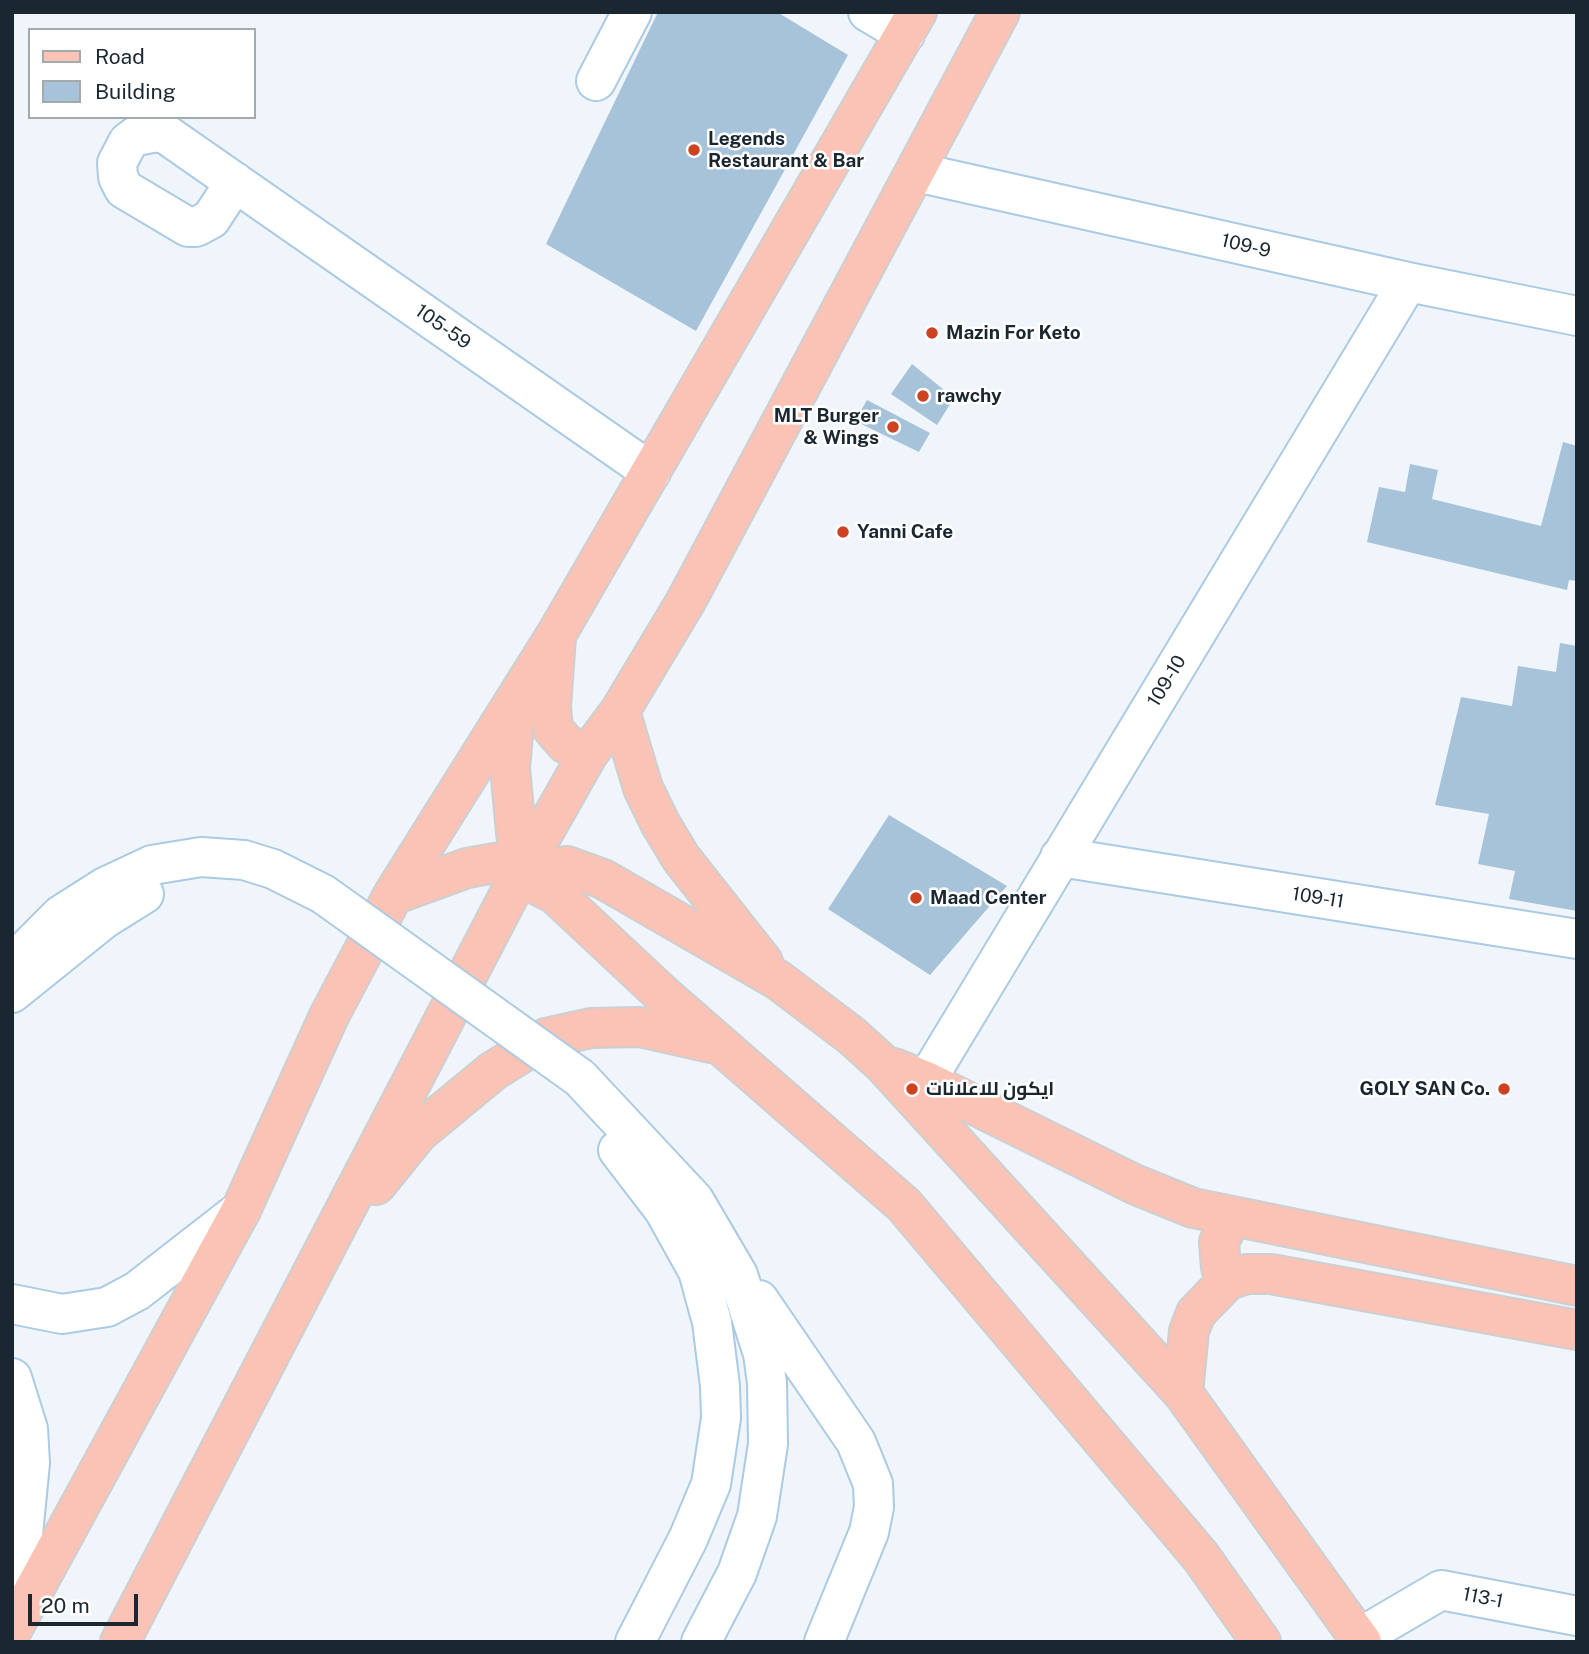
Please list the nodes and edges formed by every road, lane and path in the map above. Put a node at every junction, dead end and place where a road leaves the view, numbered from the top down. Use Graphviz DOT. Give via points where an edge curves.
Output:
graph roads {
  1 [pos="632,12"];
  2 [pos="868,12"];
  3 [pos="1000,12"];
  4 [pos="911,23"];
  5 [pos="596,81"];
  6 [pos="916,172"];
  7 [pos="235,183"];
  8 [pos="1408,282"];
  9 [pos="1577,316"];
  10 [pos="651,472"];
  11 [pos="556,635"];
  12 [pos="517,694"];
  13 [pos="620,710"];
  14 [pos="588,754"];
  15 [pos="1060,857"];
  16 [pos="520,874"];
  17 [pos="393,895"];
  18 [pos="317,903"];
  19 [pos="1577,939"];
  20 [pos="12,964"];
  21 [pos="778,980"];
  22 [pos="12,993"];
  23 [pos="722,1046"];
  24 [pos="884,1065"];
  25 [pos="926,1081"];
  26 [pos="575,1086"];
  27 [pos="241,1210"];
  28 [pos="1231,1218"];
  29 [pos="726,1252"];
  30 [pos="321,1255"];
  31 [pos="1227,1280"];
  32 [pos="1577,1286"];
  33 [pos="12,1304"];
  34 [pos="1577,1330"];
  35 [pos="12,1378"];
  36 [pos="1183,1394"];
  37 [pos="1577,1616"];
  38 [pos="13,1628"];
  39 [pos="1360,1640"];
  40 [pos="120,1642"];
  41 [pos="635,1642"];
  42 [pos="701,1642"];
  43 [pos="824,1642"];
  44 [pos="1261,1642"];
  1 -- 5 [label="street"];
  2 -- 4 [label="street"];
  3 -- 6 [label="main road"];
  4 -- 10 [label="main road"];
  6 -- 8 [label="street, 109-9"];
  6 -- 13 [label="main road" via="685,601"];
  7 -- 10 [label="street, 105-59"];
  8 -- 9 [label="street, 109-9"];
  8 -- 15 [label="street, 109-10"];
  10 -- 11 [label="main road"];
  11 -- 12 [label="main road"];
  11 -- 14 [label="main road" via="554,729 566,744"];
  12 -- 16 [label="main road" via="510,768"];
  12 -- 17 [label="main road"];
  13 -- 14 [label="main road"];
  13 -- 21 [label="main road" via="643,788 660,823 681,858"];
  14 -- 16 [label="main road"];
  15 -- 19 [label="street, 109-11"];
  15 -- 25 [label="street, 109-10"];
  16 -- 17 [label="main road" via="495,863 467,868"];
  16 -- 21 [label="main road" via="567,866 603,879"];
  16 -- 23 [label="main road" via="555,894"];
  16 -- 30 [label="main road"];
  17 -- 27 [label="main road" via="329,1016"];
  18 -- 20 [label="street" via="273,869 244,860 201,857 152,865 104,887 61,915"];
  18 -- 22 [label="street" via="243,883 207,881 159,888 104,919"];
  18 -- 26 [label="street"];
  21 -- 24 [label="main road"];
  23 -- 30 [label="main road" via="665,1031 627,1027 565,1031 535,1044 493,1071 418,1133"];
  23 -- 44 [label="main road" via="904,1205 1201,1557"];
  24 -- 25 [label="main road"];
  24 -- 36 [label="main road"];
  25 -- 28 [label="main road" via="1165,1198"];
  26 -- 29 [label="street" via="695,1200"];
  26 -- 41 [label="street" via="676,1228 707,1294 717,1352 720,1418 711,1484"];
  27 -- 33 [label="street" via="137,1291 107,1307 62,1314"];
  27 -- 38 [label="main road"];
  28 -- 31 [label="main road" via="1219,1242"];
  28 -- 32 [label="main road"];
  29 -- 42 [label="street" via="757,1329 767,1383 768,1444 757,1516"];
  29 -- 43 [label="street" via="856,1442 873,1484 869,1532"];
  30 -- 40 [label="main road"];
  31 -- 34 [label="main road" via="1271,1274"];
  31 -- 36 [label="main road" via="1196,1313 1189,1331"];
  35 -- 38 [label="street" via="28,1429 30,1463"];
  36 -- 39 [label="main road"];
  37 -- 39 [label="street, 113-1" via="1441,1590"];
}
